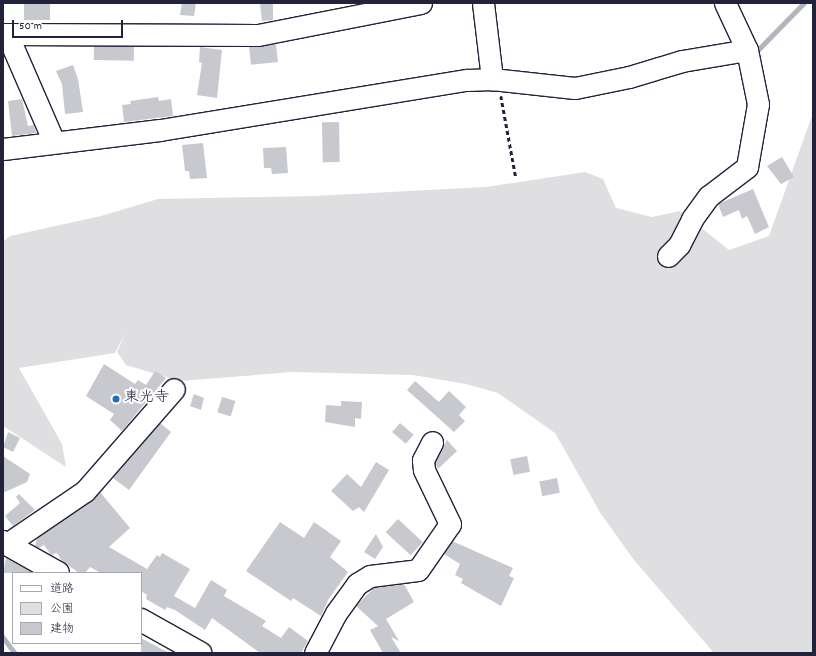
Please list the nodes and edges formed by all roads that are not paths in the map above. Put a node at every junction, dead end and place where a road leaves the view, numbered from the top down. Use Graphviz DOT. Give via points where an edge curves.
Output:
graph roads {
  1 [pos="421,3"];
  2 [pos="483,3"];
  3 [pos="725,3"];
  4 [pos="5,34"];
  5 [pos="747,50"];
  6 [pos="498,79"];
  7 [pos="54,142"];
  8 [pos="3,149"];
  9 [pos="668,256"];
  10 [pos="174,389"];
  11 [pos="432,442"];
  12 [pos="5,543"];
  13 [pos="56,572"];
  14 [pos="142,621"];
  15 [pos="200,653"];
  16 [pos="315,653"];
  1 -- 4 [label="street" via="258,35"];
  2 -- 6 [label="street"];
  3 -- 5 [label="street"];
  4 -- 7 [label="street"];
  5 -- 6 [label="street" via="694,58 575,88"];
  5 -- 9 [label="street" via="758,104 747,167 709,196 692,219 679,245"];
  6 -- 7 [label="street" via="160,130"];
  7 -- 8 [label="street"];
  10 -- 12 [label="street" via="85,491"];
  11 -- 16 [label="street" via="423,460 424,470 450,524 418,570 370,576 357,584 336,612"];
  12 -- 13 [label="main road"];
  14 -- 15 [label="main road"];
}
